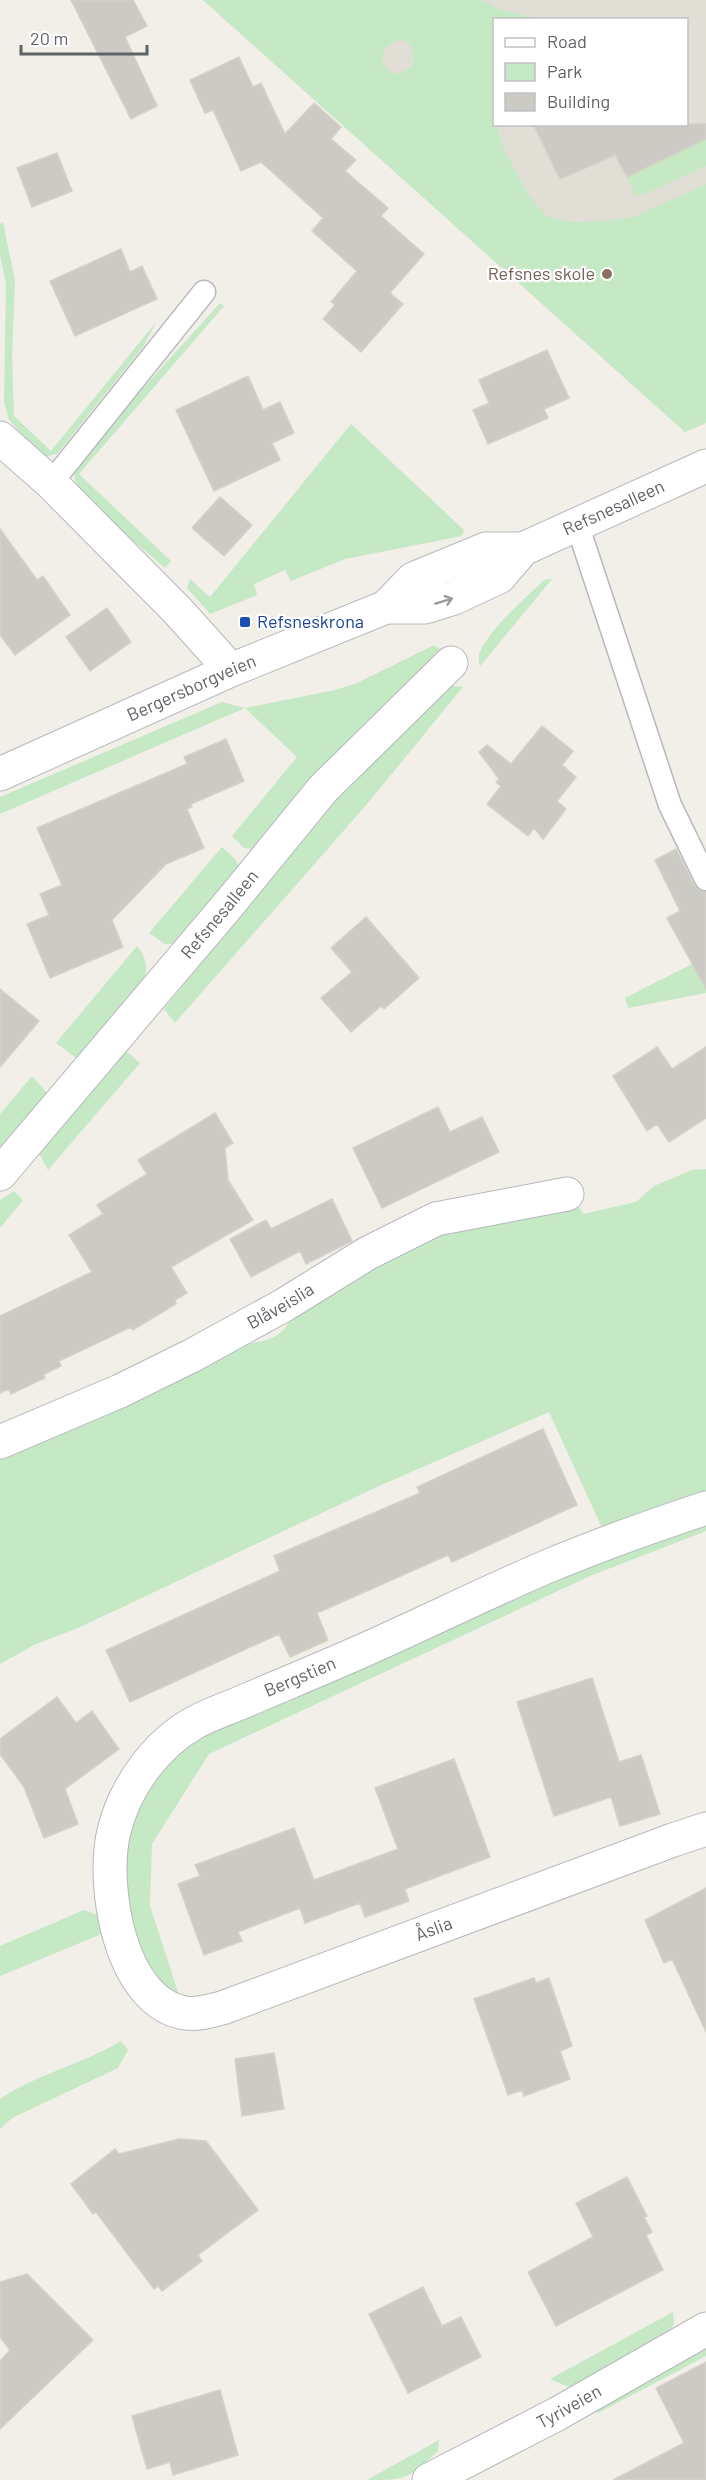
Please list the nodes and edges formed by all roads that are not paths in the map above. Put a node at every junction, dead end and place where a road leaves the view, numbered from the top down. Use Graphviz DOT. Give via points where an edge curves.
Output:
graph roads {
  1 [pos="204,292"];
  2 [pos="0,438"];
  3 [pos="706,466"];
  4 [pos="51,483"];
  5 [pos="577,524"];
  6 [pos="524,549"];
  7 [pos="451,663"];
  8 [pos="231,670"];
  9 [pos="0,774"];
  10 [pos="706,879"];
  11 [pos="0,1174"];
  12 [pos="567,1194"];
  13 [pos="0,1442"];
  14 [pos="706,1508"];
  15 [pos="706,1829"];
  16 [pos="160,2003"];
  17 [pos="706,2329"];
  18 [pos="429,2480"];
  1 -- 4 [label="lane"];
  2 -- 4 [label="street"];
  3 -- 5 [label="street, Refsnesalleen"];
  4 -- 8 [label="street"];
  5 -- 6 [label="street, Refsnesalleen"];
  5 -- 10 [label="lane" via="666,796"];
  6 -- 8 [label="street, Bergersborgveien" via="486,549 413,579 386,606"];
  7 -- 11 [label="street, Refsnesalleen" via="323,789"];
  8 -- 9 [label="street, Bergersborgveien"];
  12 -- 13 [label="street, Blåveislia" via="436,1219 368,1253 285,1305 193,1355"];
  14 -- 16 [label="street, Bergstien" via="545,1568 194,1723 162,1748 140,1772 126,1798 114,1831 110,1873 114,1913 127,1959 143,1988"];
  15 -- 16 [label="street, Åslia" via="222,2008 186,2013"];
  17 -- 18 [label="street, Tyriveien"];
}
